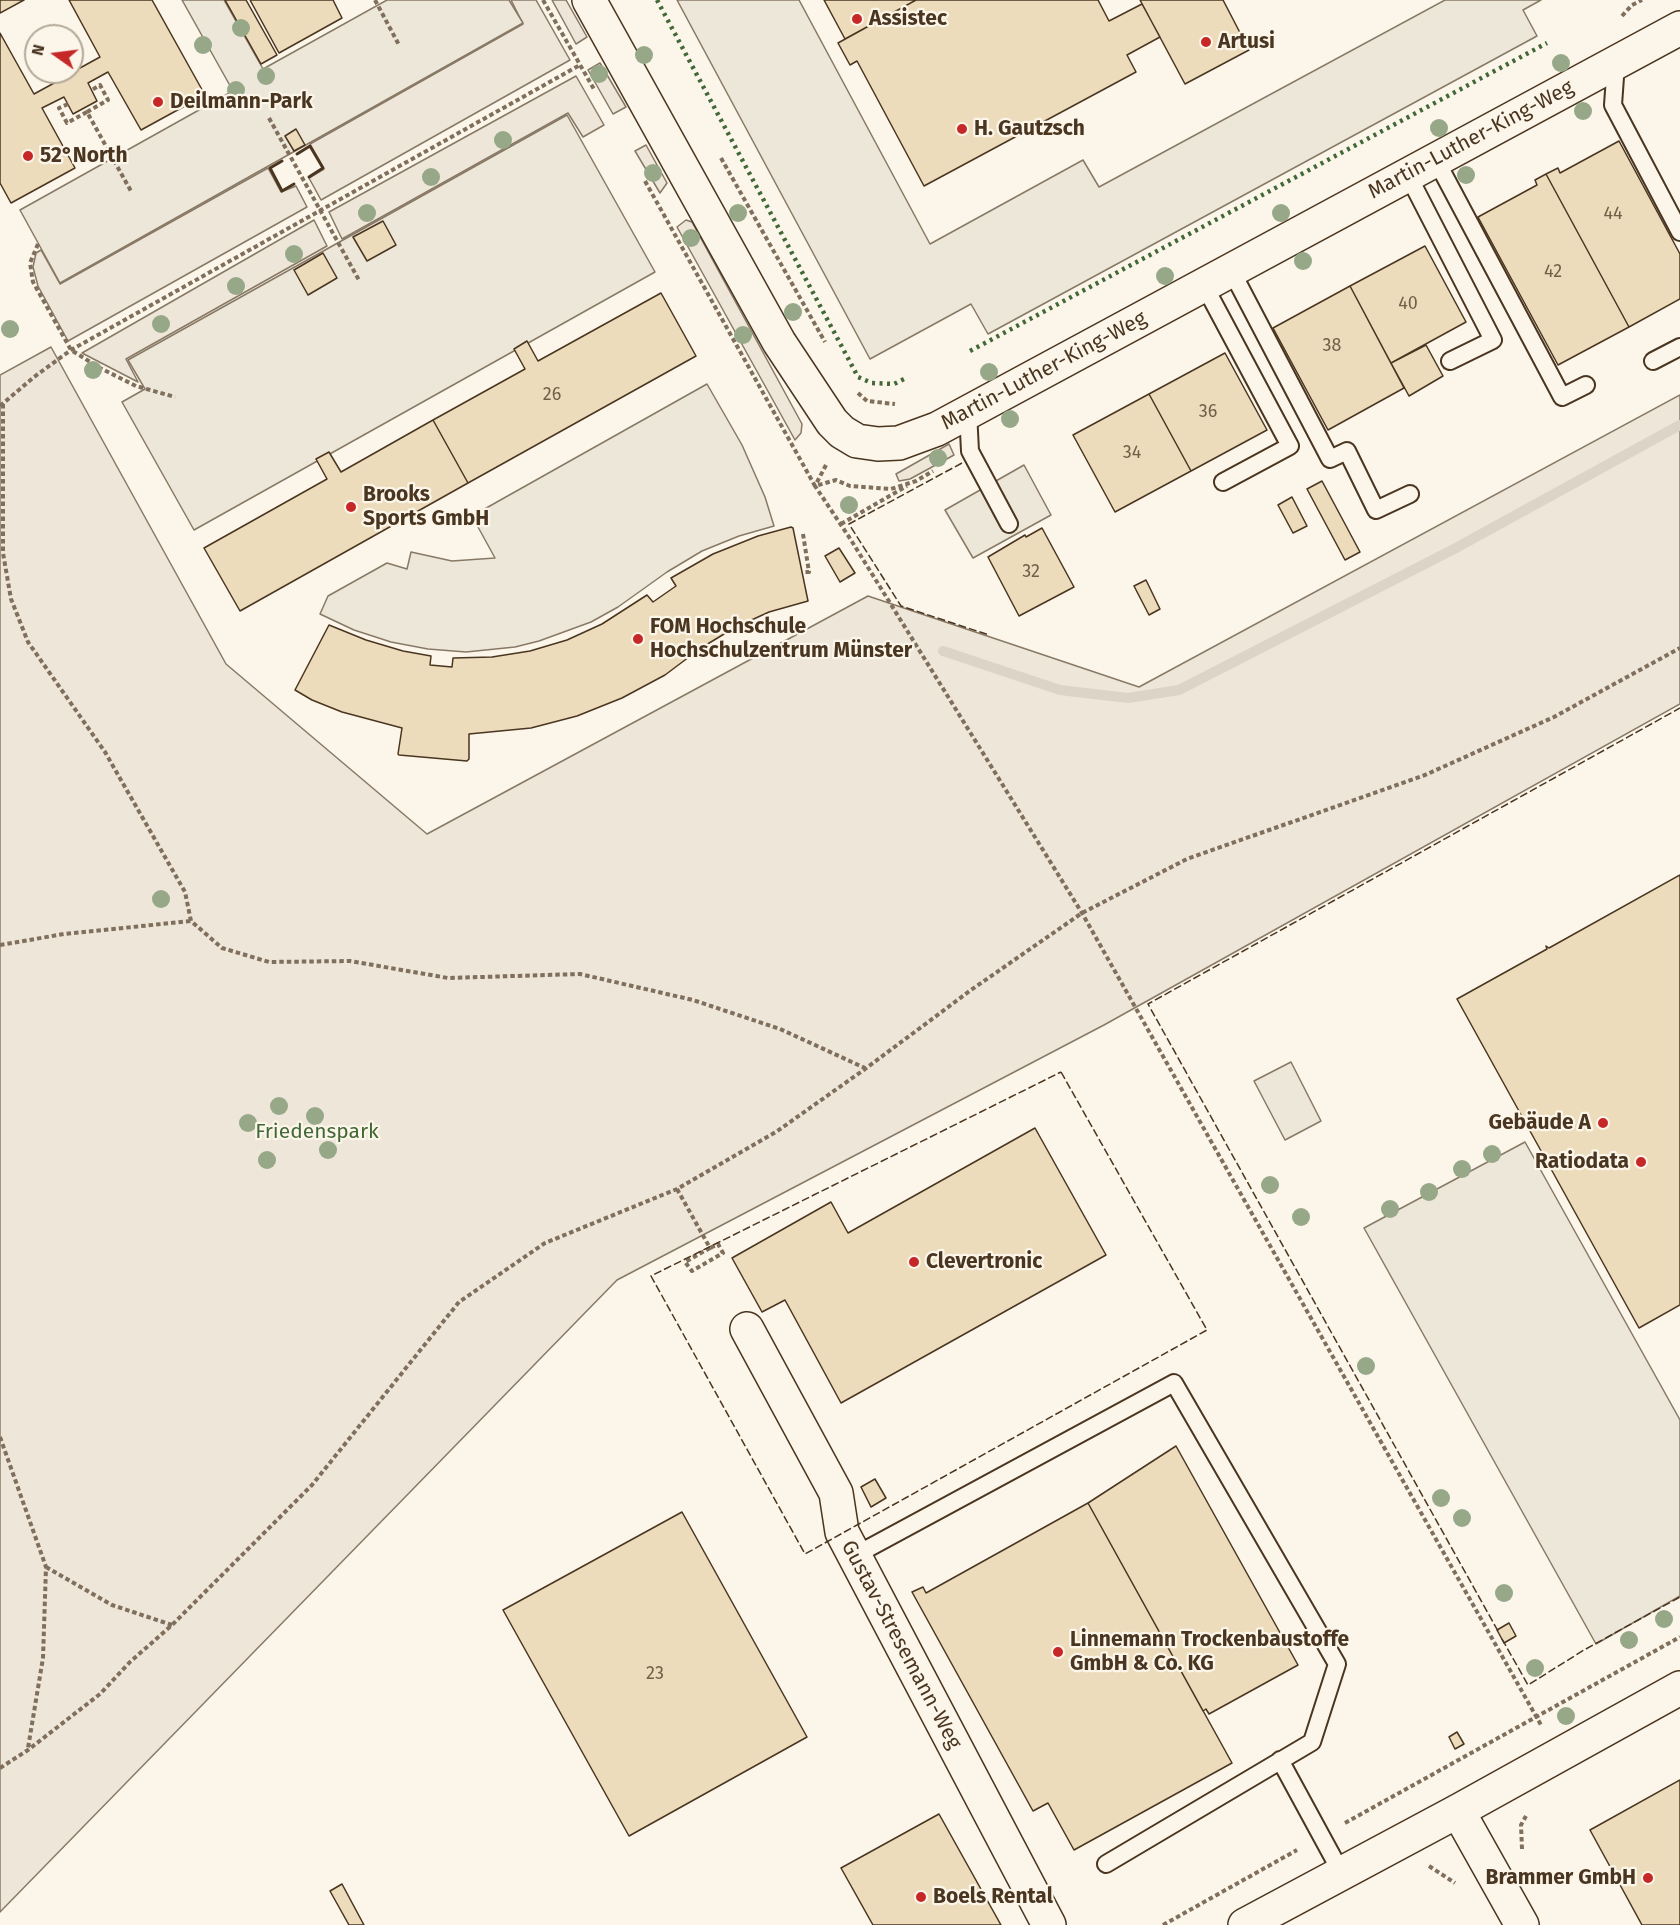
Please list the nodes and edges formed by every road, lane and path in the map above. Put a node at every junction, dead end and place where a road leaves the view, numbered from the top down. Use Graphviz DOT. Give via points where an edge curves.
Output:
graph roads {
  1 [pos="375,0"];
  2 [pos="543,0"];
  3 [pos="589,0"];
  4 [pos="1635,0"];
  5 [pos="1642,0"];
  6 [pos="1632,5"];
  7 [pos="1617,22"];
  8 [pos="1680,28"];
  9 [pos="399,45"];
  10 [pos="615,45"];
  11 [pos="1616,63"];
  12 [pos="580,65"];
  13 [pos="92,90"];
  14 [pos="597,95"];
  15 [pos="68,104"];
  16 [pos="87,112"];
  17 [pos="269,118"];
  18 [pos="717,150"];
  19 [pos="1436,160"];
  20 [pos="641,173"];
  21 [pos="1408,175"];
  22 [pos="132,193"];
  23 [pos="322,211"];
  24 [pos="1680,232"];
  25 [pos="38,244"];
  26 [pos="1217,277"];
  27 [pos="360,282"];
  28 [pos="826,344"];
  29 [pos="1680,347"];
  30 [pos="71,350"];
  31 [pos="1450,361"];
  32 [pos="1653,361"];
  33 [pos="1586,385"];
  34 [pos="852,388"];
  35 [pos="175,397"];
  36 [pos="903,402"];
  37 [pos="2,405"];
  38 [pos="968,412"];
  39 [pos="842,432"];
  40 [pos="970,451"];
  41 [pos="916,481"];
  42 [pos="1223,482"];
  43 [pos="815,486"];
  44 [pos="1410,494"];
  45 [pos="841,524"];
  46 [pos="1009,524"];
  47 [pos="803,534"];
  48 [pos="803,573"];
  49 [pos="1680,648"];
  50 [pos="1083,913"];
  51 [pos="191,921"];
  52 [pos="0,945"];
  53 [pos="865,1068"];
  54 [pos="677,1189"];
  55 [pos="710,1248"];
  56 [pos="747,1329"];
  57 [pos="0,1437"];
  58 [pos="854,1556"];
  59 [pos="46,1567"];
  60 [pos="172,1625"];
  61 [pos="1680,1636"];
  62 [pos="1680,1688"];
  63 [pos="1535,1716"];
  64 [pos="28,1750"];
  65 [pos="1558,1756"];
  66 [pos="1280,1760"];
  67 [pos="0,1768"];
  68 [pos="1530,1809"];
  69 [pos="1458,1811"];
  70 [pos="1321,1836"];
  71 [pos="1525,1857"];
  72 [pos="1106,1864"];
  73 [pos="1342,1874"];
  74 [pos="1514,1919"];
  75 [pos="1049,1925"];
  76 [pos="1163,1925"];
  77 [pos="1245,1925"];
  1 -- 9 [label="path"];
  2 -- 12 [label="path"];
  3 -- 10 [label="street, Martin-Luther-King-Weg"];
  4 -- 6 [label="path"];
  5 -- 6 [label="path"];
  6 -- 7 [label="path"];
  8 -- 11 [label="street, Martin-Luther-King-Weg"];
  10 -- 12 [label="path"];
  10 -- 39 [label="street, Martin-Luther-King-Weg" via="779,342"];
  11 -- 19 [label="street, Martin-Luther-King-Weg"];
  11 -- 24 [label="lane" via="1613,105"];
  12 -- 14 [label="path"];
  12 -- 23 [label="path"];
  13 -- 16 [label="path" via="100,85 108,100"];
  15 -- 16 [label="path" via="59,108 67,123"];
  16 -- 22 [label="path"];
  17 -- 23 [label="path"];
  18 -- 28 [label="path"];
  19 -- 21 [label="street, Martin-Luther-King-Weg"];
  19 -- 33 [label="lane" via="1562,397"];
  20 -- 43 [label="path"];
  21 -- 26 [label="street, Martin-Luther-King-Weg"];
  21 -- 31 [label="lane" via="1494,340"];
  23 -- 27 [label="path"];
  23 -- 30 [label="path"];
  25 -- 30 [label="path" via="30,263 33,282"];
  26 -- 38 [label="street, Martin-Luther-King-Weg"];
  26 -- 42 [label="lane" via="1290,446"];
  26 -- 44 [label="lane" via="1330,459 1347,451 1376,510"];
  29 -- 32 [label="lane"];
  30 -- 35 [label="path" via="136,386"];
  30 -- 37 [label="path"];
  34 -- 36 [label="path" via="867,401"];
  37 -- 51 [label="path" via="3,553 11,599 28,642 105,752 185,892"];
  38 -- 39 [label="street, Martin-Luther-King-Weg" via="899,443 857,441"];
  38 -- 40 [label="lane"];
  39 -- 43 [label="path"];
  40 -- 41 [label="path"];
  40 -- 46 [label="lane"];
  41 -- 43 [label="path" via="891,489 850,486 836,480"];
  41 -- 45 [label="path"];
  43 -- 45 [label="path"];
  45 -- 50 [label="path"];
  47 -- 48 [label="path" via="809,572"];
  49 -- 50 [label="path" via="1554,717 1425,776 1187,859"];
  50 -- 53 [label="path"];
  50 -- 63 [label="path"];
  51 -- 52 [label="path"];
  51 -- 53 [label="path" via="222,948 269,962 350,961 448,978 580,974 693,1000 759,1021"];
  53 -- 54 [label="path" via="776,1132"];
  54 -- 55 [label="path"];
  54 -- 60 [label="path" via="545,1243 459,1302 312,1485"];
  55 -- 55 [label="path" via="718,1244 723,1253 692,1271 686,1262"];
  56 -- 58 [label="street, Gustav-Stresemann-Weg" via="836,1493 842,1532"];
  57 -- 59 [label="path"];
  58 -- 66 [label="lane" via="1174,1383 1337,1664 1312,1742"];
  58 -- 75 [label="street, Gustav-Stresemann-Weg"];
  59 -- 60 [label="path" via="112,1605"];
  59 -- 64 [label="path" via="43,1658"];
  60 -- 64 [label="path" via="100,1694"];
  61 -- 63 [label="path"];
  62 -- 65 [label="street"];
  63 -- 65 [label="path"];
  63 -- 70 [label="path"];
  64 -- 67 [label="path"];
  65 -- 69 [label="street"];
  66 -- 70 [label="lane"];
  66 -- 72 [label="lane"];
  68 -- 71 [label="path" via="1521,1825"];
  69 -- 73 [label="street"];
  69 -- 74 [label="street"];
  70 -- 73 [label="lane"];
  70 -- 76 [label="path"];
  73 -- 77 [label="street"];
}
